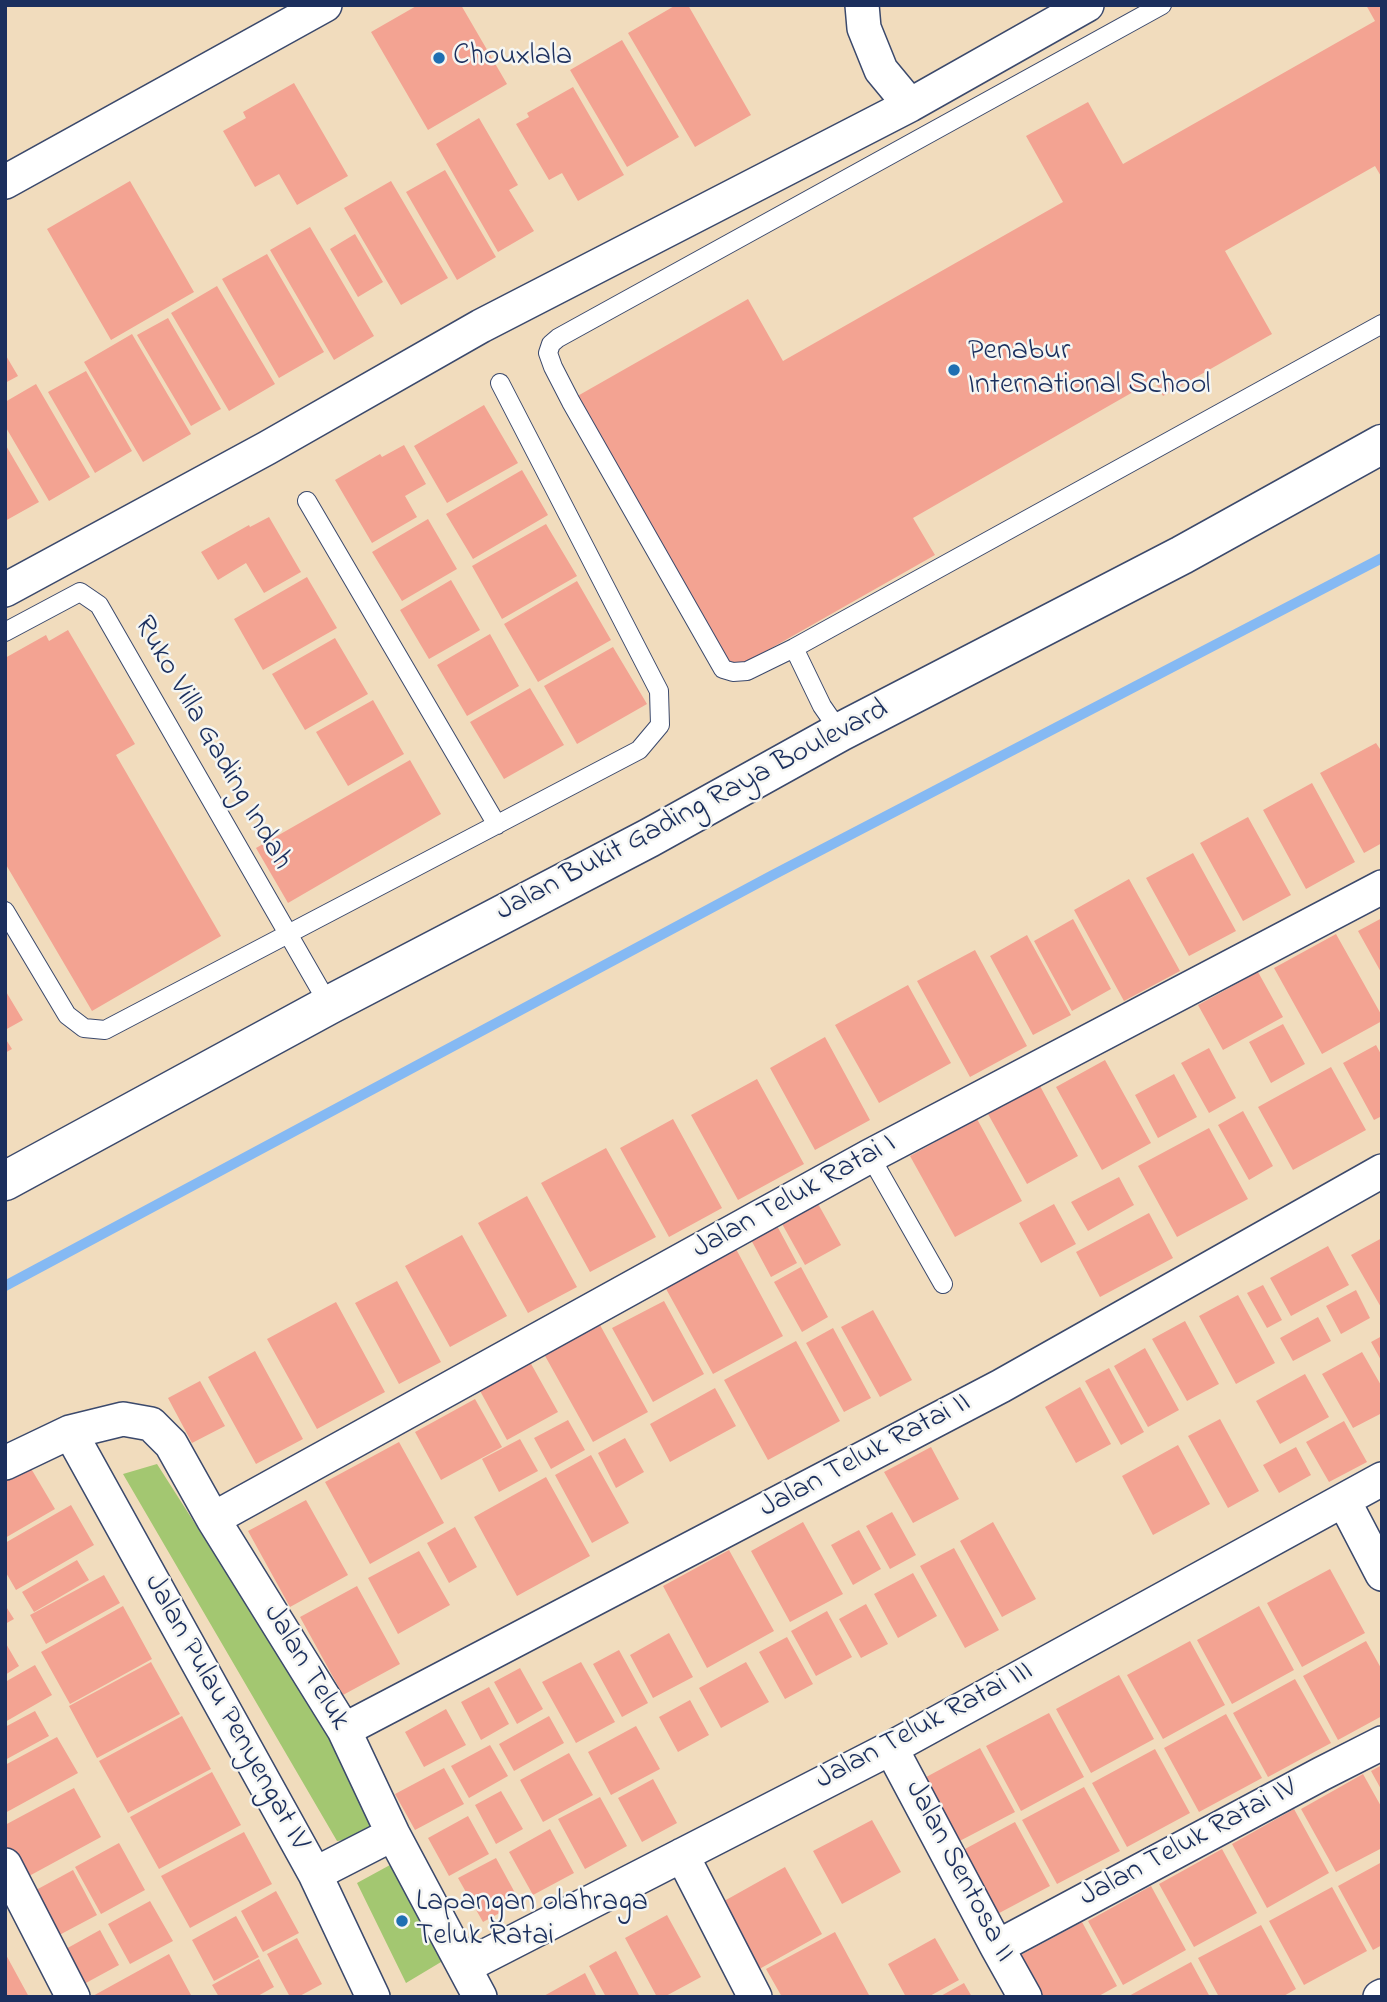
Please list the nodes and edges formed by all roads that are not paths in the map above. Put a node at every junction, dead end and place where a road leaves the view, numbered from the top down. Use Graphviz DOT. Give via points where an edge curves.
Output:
graph roads {
  1 [pos="325,5"];
  2 [pos="862,5"];
  3 [pos="1162,5"];
  4 [pos="1067,10"];
  5 [pos="910,105"];
  6 [pos="5,182"];
  7 [pos="1382,324"];
  8 [pos="500,383"];
  9 [pos="1382,444"];
  10 [pos="307,501"];
  11 [pos="5,590"];
  12 [pos="5,632"];
  13 [pos="794,648"];
  14 [pos="840,732"];
  15 [pos="498,825"];
  16 [pos="1382,887"];
  17 [pos="5,911"];
  18 [pos="288,935"];
  19 [pos="329,1005"];
  20 [pos="870,1156"];
  21 [pos="1382,1171"];
  22 [pos="5,1181"];
  23 [pos="943,1284"];
  24 [pos="70,1432"];
  25 [pos="5,1463"];
  26 [pos="1382,1479"];
  27 [pos="1344,1501"];
  28 [pos="213,1519"];
  29 [pos="1382,1574"];
  30 [pos="344,1730"];
  31 [pos="1382,1743"];
  32 [pos="891,1748"];
  33 [pos="393,1834"];
  34 [pos="682,1856"];
  35 [pos="5,1865"];
  36 [pos="315,1874"];
  37 [pos="997,1947"];
  38 [pos="464,1967"];
  39 [pos="73,1997"];
  40 [pos="373,1997"];
  41 [pos="480,1997"];
  42 [pos="755,1997"];
  43 [pos="1025,1997"];
  1 -- 6 [label="street"];
  2 -- 5 [label="street" via="864,28 881,70"];
  3 -- 13 [label="lane" via="551,344 548,353 571,402 723,669 747,671"];
  4 -- 5 [label="street"];
  5 -- 11 [label="street" via="481,326"];
  7 -- 13 [label="lane"];
  8 -- 15 [label="lane" via="659,691 660,724 639,750"];
  9 -- 14 [label="street, Jalan Bukit Gading Raya Boulevard" via="1182,555"];
  10 -- 15 [label="lane"];
  12 -- 18 [label="lane, Ruko Villa Gading Indah" via="80,592 99,605"];
  13 -- 14 [label="lane"];
  14 -- 19 [label="street, Jalan Bukit Gading Raya Boulevard"];
  15 -- 18 [label="lane"];
  16 -- 20 [label="street, Jalan Teluk Ratai I"];
  17 -- 18 [label="lane" via="67,1015 84,1028 105,1030"];
  18 -- 19 [label="lane, Ruko Villa Gading Indah"];
  19 -- 22 [label="street, Jalan Bukit Gading Raya Boulevard"];
  20 -- 23 [label="lane"];
  20 -- 28 [label="street, Jalan Teluk Ratai I"];
  21 -- 30 [label="street, Jalan Teluk Ratai II" via="1001,1386"];
  24 -- 25 [label="street, Jalan Teluk"];
  24 -- 28 [label="street, Jalan Teluk" via="123,1419 151,1424 171,1444"];
  24 -- 36 [label="street, Jalan Pulau Penyengat IV"];
  26 -- 27 [label="street, Jalan Teluk Ratai III"];
  27 -- 29 [label="street"];
  27 -- 32 [label="street, Jalan Teluk Ratai III"];
  28 -- 30 [label="street, Jalan Teluk"];
  30 -- 33 [label="street, Jalan Teluk"];
  31 -- 37 [label="street, Jalan Teluk Ratai IV"];
  32 -- 34 [label="street, Jalan Teluk Ratai III"];
  32 -- 37 [label="street, Jalan Sentosa II"];
  33 -- 36 [label="street"];
  33 -- 38 [label="street, Jalan Teluk"];
  34 -- 38 [label="street, Jalan Teluk Ratai III"];
  34 -- 42 [label="street"];
  35 -- 39 [label="street"];
  36 -- 40 [label="street, Jalan Pulau Penyengat IV"];
  37 -- 43 [label="street, Jalan Sentosa II"];
  38 -- 41 [label="street, Jalan Teluk"];
}
